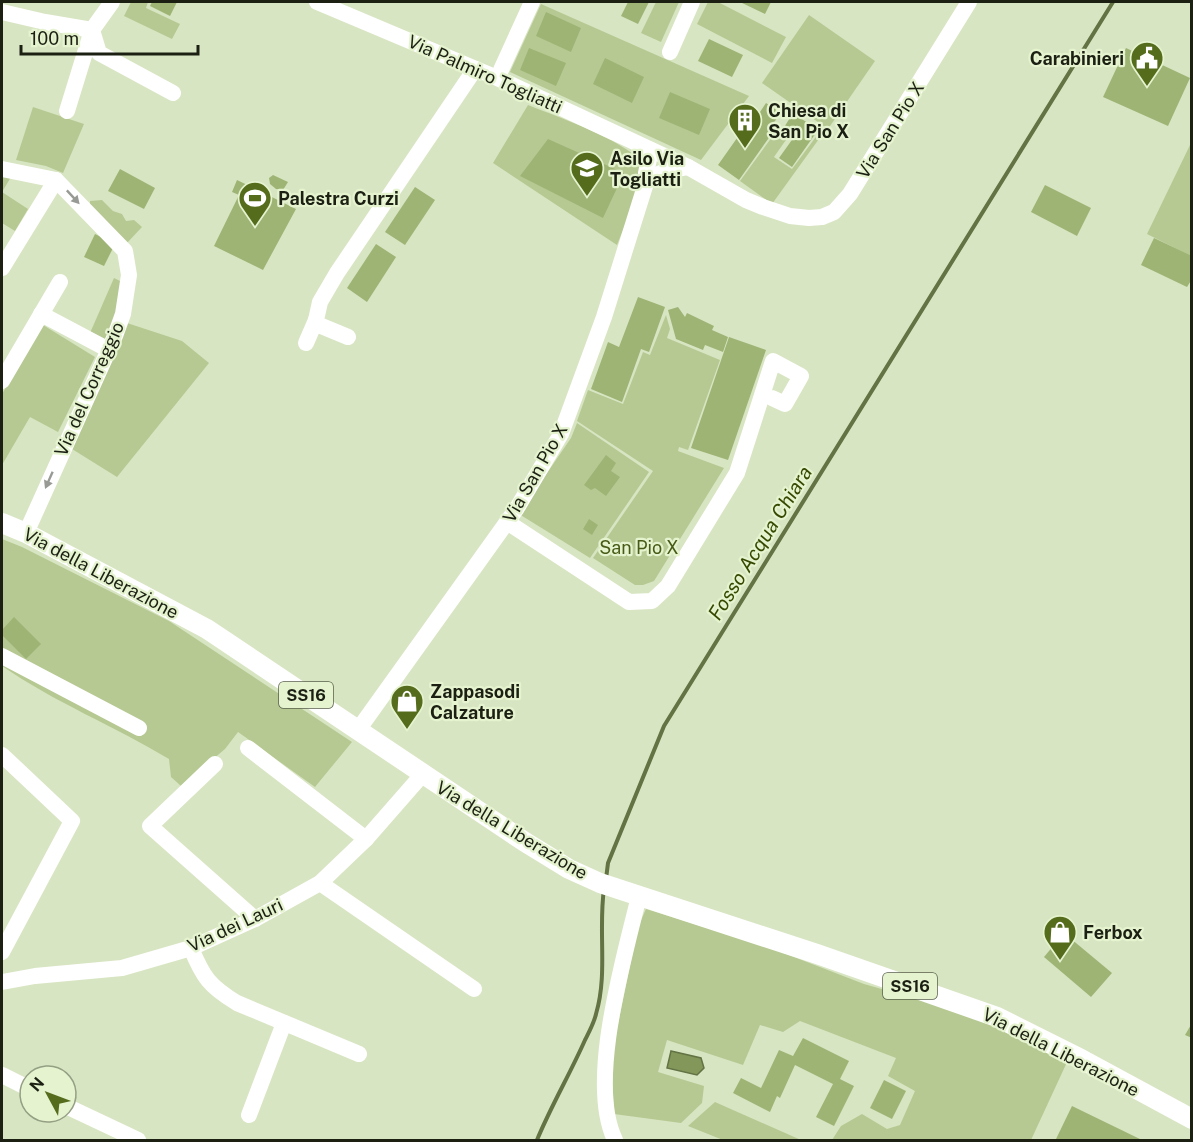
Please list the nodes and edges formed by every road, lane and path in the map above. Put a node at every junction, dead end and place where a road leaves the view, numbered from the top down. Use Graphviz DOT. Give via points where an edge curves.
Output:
graph roads {
  1 [pos="112,2"];
  2 [pos="317,2"];
  3 [pos="532,2"];
  4 [pos="692,2"];
  5 [pos="969,2"];
  6 [pos="343,7"];
  7 [pos="2,12"];
  8 [pos="92,30"];
  9 [pos="670,52"];
  10 [pos="475,69"];
  11 [pos="501,70"];
  12 [pos="173,93"];
  13 [pos="67,111"];
  14 [pos="658,154"];
  15 [pos="688,167"];
  16 [pos="2,169"];
  17 [pos="56,180"];
  18 [pos="650,180"];
  19 [pos="2,268"];
  20 [pos="60,282"];
  21 [pos="42,314"];
  22 [pos="316,320"];
  23 [pos="348,337"];
  24 [pos="306,343"];
  25 [pos="109,350"];
  26 [pos="2,381"];
  27 [pos="772,398"];
  28 [pos="507,522"];
  29 [pos="2,523"];
  30 [pos="26,533"];
  31 [pos="2,656"];
  32 [pos="139,728"];
  33 [pos="358,730"];
  34 [pos="248,748"];
  35 [pos="2,754"];
  36 [pos="215,764"];
  37 [pos="422,775"];
  38 [pos="366,839"];
  39 [pos="320,883"];
  40 [pos="639,896"];
  41 [pos="255,919"];
  42 [pos="7,932"];
  43 [pos="191,948"];
  44 [pos="2,952"];
  45 [pos="2,982"];
  46 [pos="474,989"];
  47 [pos="284,1023"];
  48 [pos="359,1054"];
  49 [pos="2,1075"];
  50 [pos="18,1083"];
  51 [pos="78,1112"];
  52 [pos="249,1115"];
  53 [pos="1191,1119"];
  54 [pos="138,1140"];
  55 [pos="615,1140"];
  1 -- 8 [label="street"];
  2 -- 6 [label="street, Via Palmiro Togliatti"];
  3 -- 11 [label="street"];
  4 -- 9 [label="street"];
  5 -- 15 [label="street, Via San Pio X" via="850,194 834,212 816,218 790,216 746,200"];
  6 -- 10 [label="street, Via Palmiro Togliatti"];
  7 -- 8 [label="street"];
  8 -- 12 [label="street" via="99,53"];
  8 -- 13 [label="street"];
  10 -- 14 [label="street, Via Palmiro Togliatti"];
  10 -- 22 [label="street" via="337,273 320,302"];
  14 -- 15 [label="street, Via San Pio X"];
  14 -- 18 [label="street, Via San Pio X" via="646,173"];
  15 -- 18 [label="street" via="663,172"];
  16 -- 17 [label="street"];
  17 -- 19 [label="street"];
  17 -- 25 [label="street, Via del Correggio, one-way" via="125,251 129,275 123,314"];
  18 -- 28 [label="street, Via San Pio X" via="561,434"];
  20 -- 21 [label="street"];
  21 -- 25 [label="street"];
  21 -- 26 [label="street"];
  22 -- 23 [label="street" via="319,325"];
  22 -- 24 [label="street"];
  25 -- 30 [label="street, Via del Correggio, one-way"];
  27 -- 28 [label="street" via="785,404 801,376 773,361 737,473 668,586 651,601 629,602"];
  28 -- 33 [label="street, Via San Pio X"];
  29 -- 30 [label="main road, Via della Liberazione / SS16"];
  30 -- 33 [label="main road, Via della Liberazione / SS16" via="207,629"];
  31 -- 32 [label="street"];
  33 -- 37 [label="main road, Via della Liberazione / SS16"];
  34 -- 38 [label="street"];
  35 -- 42 [label="street" via="72,821"];
  36 -- 41 [label="street" via="150,826"];
  37 -- 38 [label="street, Via dei Lauri"];
  37 -- 40 [label="main road, Via della Liberazione / SS16" via="560,864"];
  38 -- 39 [label="street, Via dei Lauri"];
  39 -- 41 [label="street, Via dei Lauri"];
  39 -- 46 [label="street"];
  40 -- 53 [label="main road, Via della Liberazione / SS16" via="997,1017"];
  40 -- 55 [label="street" via="614,1000 606,1064 607,1118"];
  41 -- 43 [label="street, Via dei Lauri"];
  42 -- 44 [label="street"];
  43 -- 45 [label="street, Via dei Lauri" via="122,968"];
  43 -- 47 [label="street" via="205,978 220,993"];
  47 -- 48 [label="street"];
  47 -- 52 [label="street"];
  49 -- 50 [label="street"];
  51 -- 54 [label="street"];
}
